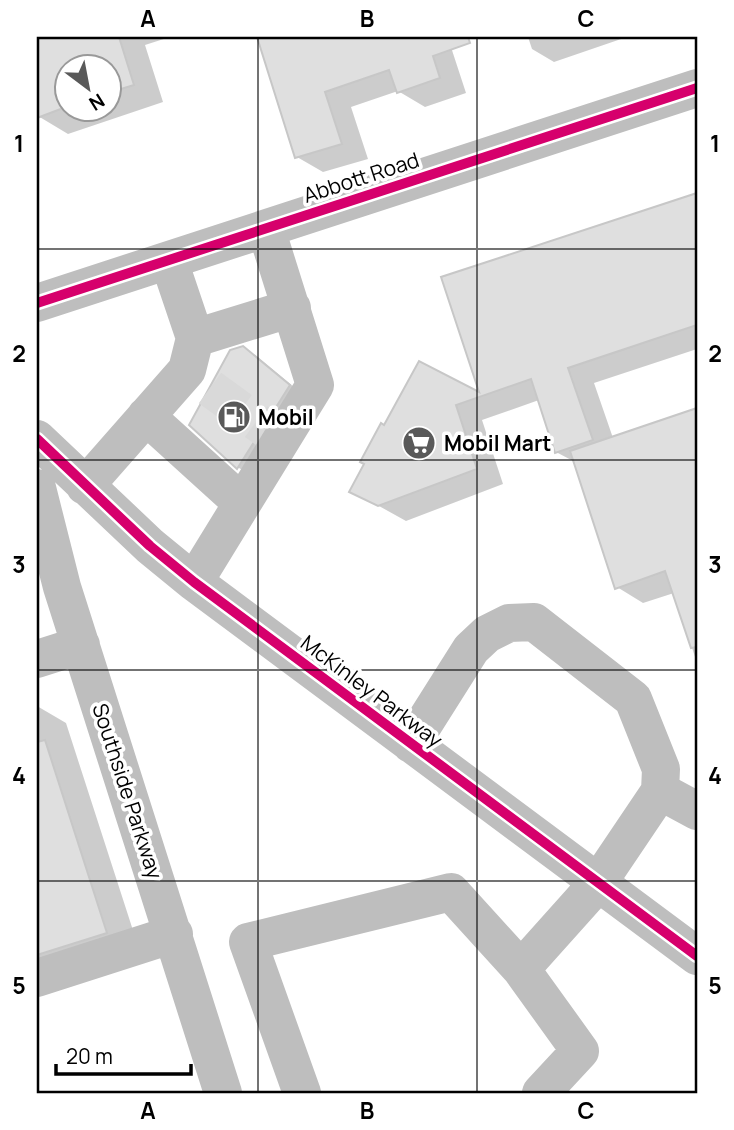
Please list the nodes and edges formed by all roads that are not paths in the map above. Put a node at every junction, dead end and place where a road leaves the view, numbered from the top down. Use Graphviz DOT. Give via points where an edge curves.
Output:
graph roads {
  1 [pos="697,88"];
  2 [pos="266,229"];
  3 [pos="169,261"];
  4 [pos="37,303"];
  5 [pos="292,308"];
  6 [pos="197,365"];
  7 [pos="146,416"];
  8 [pos="37,439"];
  9 [pos="85,486"];
  10 [pos="242,503"];
  11 [pos="39,504"];
  12 [pos="194,582"];
  13 [pos="81,645"];
  14 [pos="37,659"];
  15 [pos="411,744"];
  16 [pos="660,791"];
  17 [pos="697,811"];
  18 [pos="598,883"];
  19 [pos="174,934"];
  20 [pos="697,956"];
  21 [pos="521,969"];
  22 [pos="37,978"];
  23 [pos="223,1093"];
  24 [pos="302,1093"];
  25 [pos="541,1093"];
  1 -- 2 [label="street, Abbott Road"];
  2 -- 3 [label="street, Abbott Road"];
  2 -- 5 [label="street"];
  3 -- 4 [label="street, Abbott Road"];
  3 -- 6 [label="street"];
  5 -- 6 [label="street"];
  5 -- 10 [label="street" via="315,385 275,435"];
  6 -- 7 [label="street"];
  7 -- 9 [label="street"];
  7 -- 10 [label="street"];
  8 -- 9 [label="street, McKinley Parkway"];
  9 -- 12 [label="street, McKinley Parkway"];
  10 -- 12 [label="street"];
  11 -- 13 [label="street, Southside Parkway"];
  12 -- 15 [label="street, McKinley Parkway"];
  13 -- 14 [label="street"];
  13 -- 19 [label="street, Southside Parkway"];
  15 -- 16 [label="street" via="471,649 509,623 534,622 633,699 661,769"];
  15 -- 18 [label="street, McKinley Parkway"];
  16 -- 17 [label="street"];
  16 -- 18 [label="street"];
  18 -- 20 [label="street, McKinley Parkway"];
  18 -- 21 [label="street"];
  19 -- 22 [label="street"];
  19 -- 23 [label="street, Southside Parkway"];
  21 -- 24 [label="street" via="451,892 248,942"];
  21 -- 25 [label="street" via="580,1051"];
}
